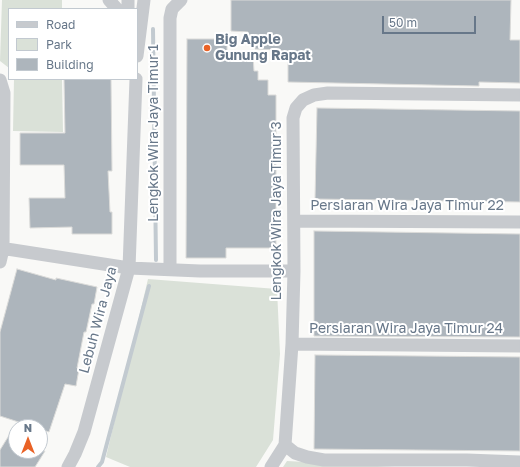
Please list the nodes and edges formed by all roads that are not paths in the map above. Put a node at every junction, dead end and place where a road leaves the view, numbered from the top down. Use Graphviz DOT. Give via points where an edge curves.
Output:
graph roads {
  1 [pos="109,0"];
  2 [pos="144,0"];
  3 [pos="153,0"];
  4 [pos="181,0"];
  5 [pos="116,8"];
  6 [pos="142,20"];
  7 [pos="138,49"];
  8 [pos="0,80"];
  9 [pos="136,80"];
  10 [pos="520,95"];
  11 [pos="294,221"];
  12 [pos="520,222"];
  13 [pos="2,249"];
  14 [pos="0,262"];
  15 [pos="129,268"];
  16 [pos="170,269"];
  17 [pos="294,271"];
  18 [pos="292,344"];
  19 [pos="520,346"];
  20 [pos="285,445"];
  21 [pos="520,462"];
  22 [pos="68,467"];
  23 [pos="271,467"];
  1 -- 5 [label="street"];
  2 -- 6 [label="street"];
  3 -- 6 [label="street"];
  4 -- 16 [label="street, Lengkok Wira Jaya Timur 1" via="172,9 170,18"];
  6 -- 7 [label="street"];
  8 -- 13 [label="street" via="4,93"];
  9 -- 15 [label="street, Lebuh Wira Jaya"];
  10 -- 11 [label="street, Lengkok Wira Jaya Timur 3" via="328,93 303,100 296,108 293,118"];
  11 -- 12 [label="street, Persiaran Wira Jaya Timur 22"];
  11 -- 17 [label="street, Lengkok Wira Jaya Timur 3"];
  13 -- 14 [label="street"];
  13 -- 15 [label="street"];
  15 -- 16 [label="street"];
  15 -- 22 [label="street, Lebuh Wira Jaya" via="84,432"];
  16 -- 17 [label="street"];
  17 -- 18 [label="street, Lengkok Wira Jaya Timur 3"];
  18 -- 19 [label="street, Persiaran Wira Jaya Timur 24"];
  18 -- 20 [label="street, Lengkok Wira Jaya Timur 3"];
  20 -- 21 [label="street" via="295,453 324,460"];
  20 -- 23 [label="street, Lengkok Wira Jaya Timur 3"];
}
